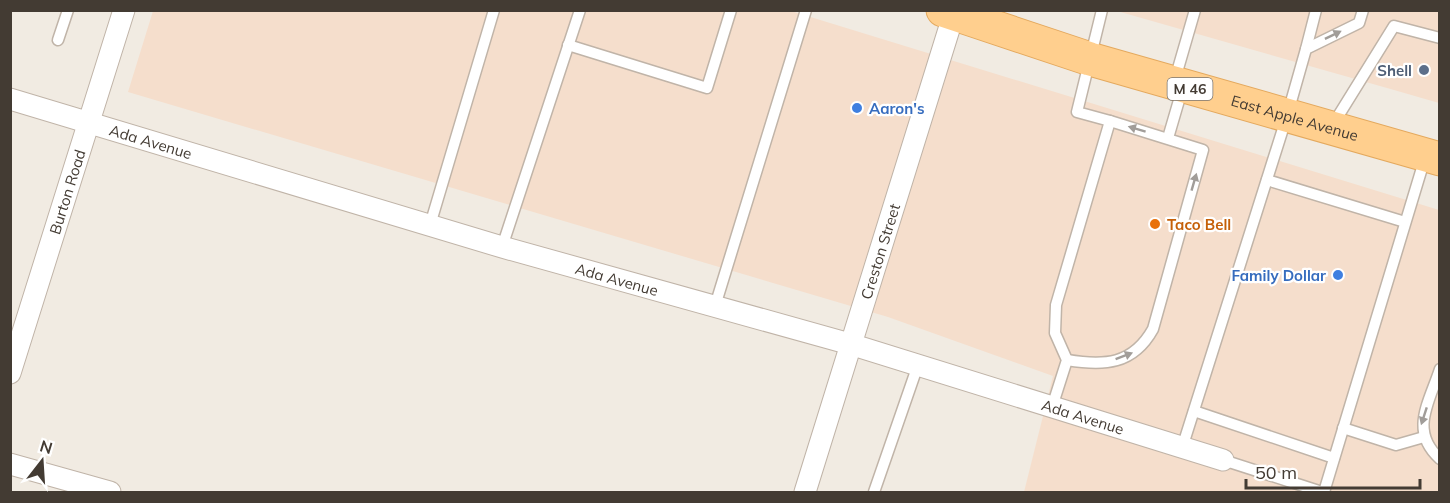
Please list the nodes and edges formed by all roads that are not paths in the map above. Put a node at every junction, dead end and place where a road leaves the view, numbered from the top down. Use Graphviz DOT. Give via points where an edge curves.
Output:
graph roads {
  1 [pos="68,10"];
  2 [pos="124,10"];
  3 [pos="494,10"];
  4 [pos="580,10"];
  5 [pos="731,10"];
  6 [pos="806,10"];
  7 [pos="1102,10"];
  8 [pos="1195,10"];
  9 [pos="1316,10"];
  10 [pos="1363,10"];
  11 [pos="951,12"];
  12 [pos="1440,38"];
  13 [pos="58,40"];
  14 [pos="568,45"];
  15 [pos="1306,49"];
  16 [pos="1090,60"];
  17 [pos="1178,85"];
  18 [pos="10,99"];
  19 [pos="1287,116"];
  20 [pos="1110,121"];
  21 [pos="89,122"];
  22 [pos="1330,128"];
  23 [pos="1168,138"];
  24 [pos="1433,157"];
  25 [pos="1267,180"];
  26 [pos="1405,222"];
  27 [pos="429,225"];
  28 [pos="502,247"];
  29 [pos="715,306"];
  30 [pos="850,344"];
  31 [pos="1067,360"];
  32 [pos="918,365"];
  33 [pos="1440,369"];
  34 [pos="10,373"];
  35 [pos="1052,407"];
  36 [pos="1194,411"];
  37 [pos="1343,428"];
  38 [pos="1424,438"];
  39 [pos="1182,448"];
  40 [pos="1334,458"];
  41 [pos="1440,459"];
  42 [pos="1223,460"];
  43 [pos="10,464"];
  44 [pos="110,492"];
  45 [pos="804,492"];
  46 [pos="874,492"];
  47 [pos="1323,492"];
  1 -- 13 [label="lane"];
  2 -- 21 [label="street, Burton Road"];
  3 -- 27 [label="lane"];
  4 -- 14 [label="lane"];
  5 -- 14 [label="lane" via="707,88"];
  6 -- 29 [label="lane"];
  7 -- 16 [label="lane"];
  8 -- 17 [label="lane"];
  9 -- 15 [label="lane"];
  15 -- 10 [label="lane, one-way" via="1359,23"];
  11 -- 16 [label="main road, East Apple Avenue / M 46"];
  11 -- 30 [label="street, Creston Street"];
  12 -- 22 [label="lane" via="1394,26"];
  14 -- 28 [label="lane"];
  15 -- 19 [label="lane"];
  16 -- 17 [label="main road, East Apple Avenue / M 46"];
  16 -- 20 [label="lane" via="1077,112"];
  17 -- 19 [label="main road, East Apple Avenue / M 46"];
  17 -- 23 [label="lane"];
  18 -- 21 [label="street, Ada Avenue"];
  19 -- 22 [label="main road, East Apple Avenue / M 46"];
  19 -- 25 [label="lane"];
  23 -- 20 [label="lane, one-way"];
  20 -- 31 [label="lane" via="1056,305 1055,333"];
  21 -- 27 [label="street, Ada Avenue"];
  21 -- 34 [label="street, Burton Road"];
  22 -- 24 [label="main road, East Apple Avenue / M 46"];
  31 -- 23 [label="lane, one-way" via="1095,364 1126,357 1143,346 1153,329 1203,150"];
  24 -- 26 [label="lane"];
  25 -- 26 [label="lane"];
  25 -- 36 [label="lane"];
  26 -- 37 [label="lane"];
  27 -- 28 [label="street, Ada Avenue"];
  28 -- 29 [label="street, Ada Avenue"];
  29 -- 30 [label="street, Ada Avenue"];
  30 -- 32 [label="street, Ada Avenue"];
  30 -- 45 [label="street, Creston Street"];
  31 -- 35 [label="lane"];
  32 -- 35 [label="street, Ada Avenue"];
  32 -- 46 [label="lane"];
  33 -- 38 [label="lane, one-way" via="1421,428"];
  35 -- 39 [label="street, Ada Avenue"];
  36 -- 39 [label="lane"];
  36 -- 40 [label="lane"];
  37 -- 38 [label="lane" via="1396,445"];
  37 -- 40 [label="lane"];
  38 -- 41 [label="lane"];
  39 -- 42 [label="street, Ada Avenue"];
  40 -- 47 [label="lane"];
  42 -- 47 [label="lane"];
  43 -- 44 [label="street"];
}
